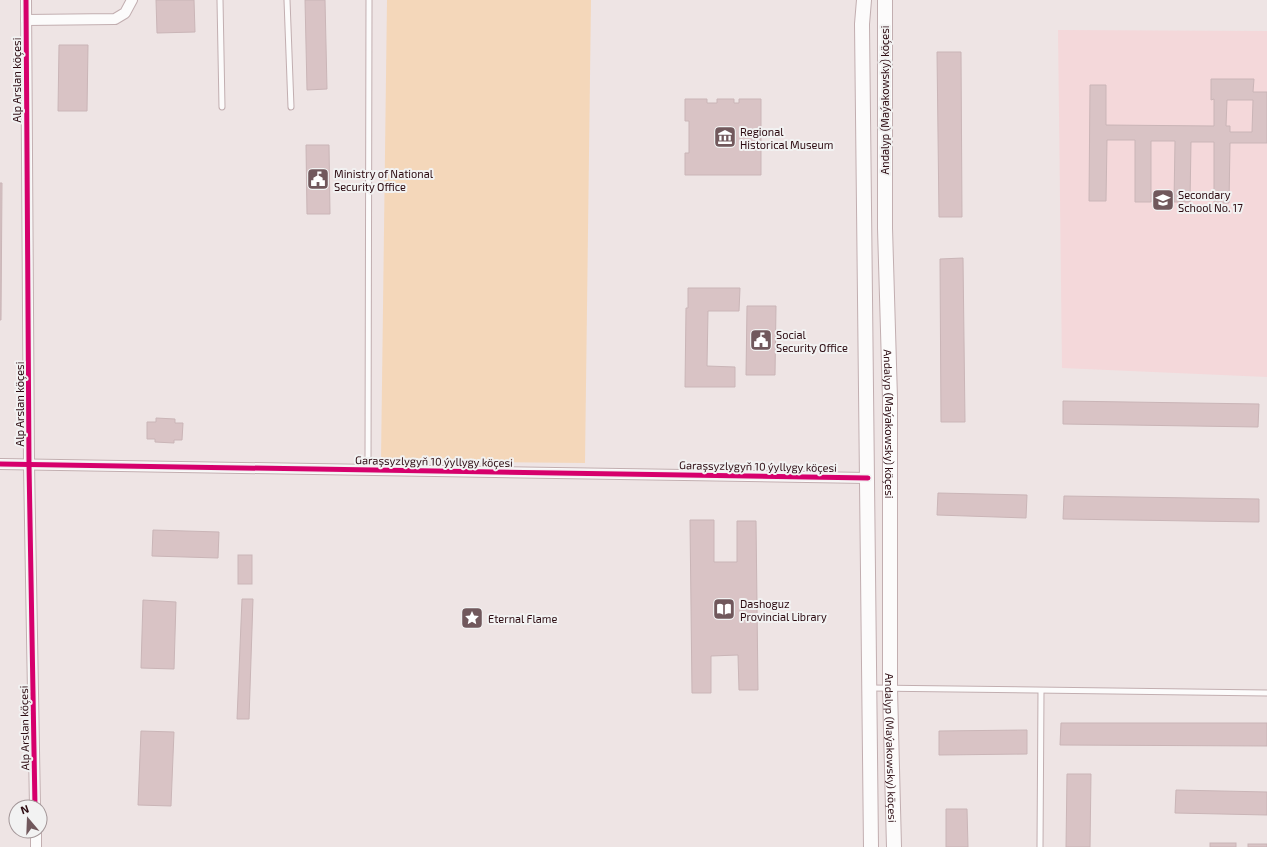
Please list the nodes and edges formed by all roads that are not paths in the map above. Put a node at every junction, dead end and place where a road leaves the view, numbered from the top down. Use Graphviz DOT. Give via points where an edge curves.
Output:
graph roads {
  1 [pos="26,0"];
  2 [pos="132,0"];
  3 [pos="220,0"];
  4 [pos="287,0"];
  5 [pos="369,0"];
  6 [pos="864,0"];
  7 [pos="885,0"];
  8 [pos="26,20"];
  9 [pos="222,107"];
  10 [pos="291,107"];
  11 [pos="0,464"];
  12 [pos="29,464"];
  13 [pos="368,470"];
  14 [pos="868,478"];
  15 [pos="870,688"];
  16 [pos="890,689"];
  17 [pos="1042,691"];
  18 [pos="1267,693"];
  19 [pos="35,799"];
  20 [pos="871,847"];
  21 [pos="894,847"];
  22 [pos="1040,847"];
  1 -- 8 [label="street, Alp Arslan köçesi"];
  2 -- 8 [label="street" via="125,13 115,19"];
  3 -- 9 [label="lane"];
  4 -- 10 [label="lane"];
  5 -- 13 [label="lane"];
  6 -- 14 [label="main road, Andalyp (Maýakowsky) köçesi" via="862,24"];
  7 -- 16 [label="main road, Andalyp (Maýakowsky) köçesi" via="885,228 890,399"];
  8 -- 12 [label="street, Alp Arslan köçesi"];
  11 -- 12 [label="street, Garaşsyzlygyň 10 ýyllygy köçesi"];
  12 -- 13 [label="street, Garaşsyzlygyň 10 ýyllygy köçesi"];
  12 -- 19 [label="street, Alp Arslan köçesi"];
  13 -- 14 [label="street, Garaşsyzlygyň 10 ýyllygy köçesi"];
  14 -- 15 [label="main road, Andalyp (Maýakowsky) köçesi"];
  15 -- 16 [label="lane"];
  15 -- 20 [label="main road, Andalyp (Maýakowsky) köçesi"];
  16 -- 17 [label="lane"];
  16 -- 21 [label="main road, Andalyp (Maýakowsky) köçesi"];
  17 -- 18 [label="lane"];
  17 -- 22 [label="lane"];
}
